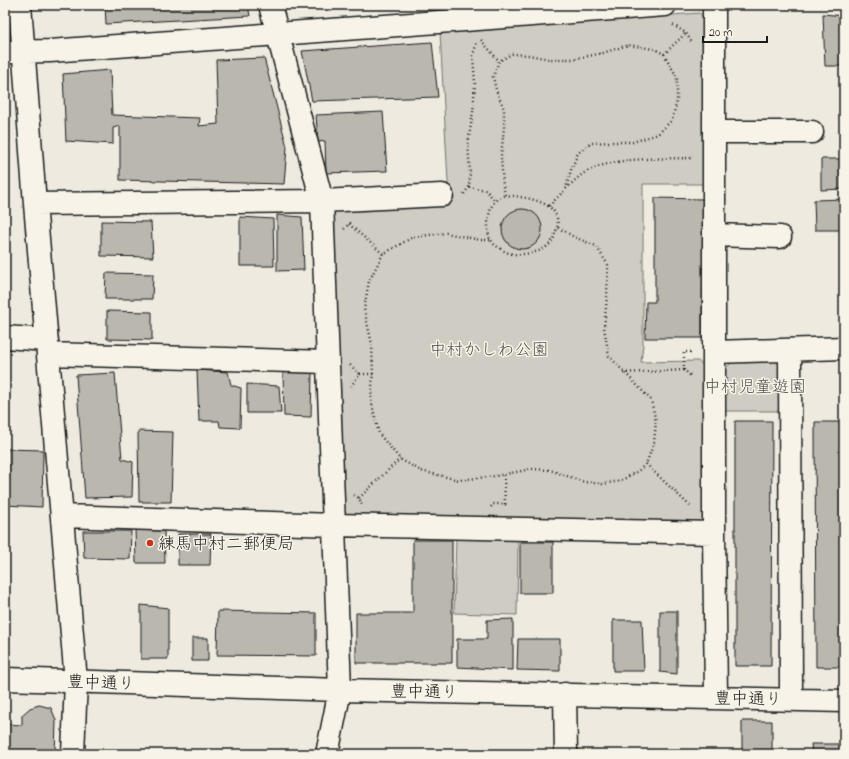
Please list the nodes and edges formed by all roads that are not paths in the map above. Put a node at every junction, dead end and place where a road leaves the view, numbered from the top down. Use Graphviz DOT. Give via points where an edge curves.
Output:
graph roads {
  1 [pos="20,5"];
  2 [pos="270,5"];
  3 [pos="714,5"];
  4 [pos="666,14"];
  5 [pos="278,33"];
  6 [pos="14,51"];
  7 [pos="714,132"];
  8 [pos="812,132"];
  9 [pos="442,195"];
  10 [pos="322,201"];
  11 [pos="35,204"];
  12 [pos="714,235"];
  13 [pos="780,237"];
  14 [pos="5,337"];
  15 [pos="47,347"];
  16 [pos="844,348"];
  17 [pos="790,350"];
  18 [pos="715,352"];
  19 [pos="326,362"];
  20 [pos="62,516"];
  21 [pos="334,525"];
  22 [pos="714,533"];
  23 [pos="5,679"];
  24 [pos="76,681"];
  25 [pos="340,690"];
  26 [pos="565,694"];
  27 [pos="716,697"];
  28 [pos="791,699"];
  29 [pos="844,701"];
  30 [pos="73,754"];
  31 [pos="327,754"];
  32 [pos="566,754"];
  1 -- 6 [label="street"];
  2 -- 5 [label="street"];
  3 -- 7 [label="street"];
  4 -- 5 [label="street"];
  5 -- 6 [label="street" via="50,51"];
  5 -- 10 [label="street"];
  6 -- 11 [label="street"];
  7 -- 8 [label="street"];
  7 -- 12 [label="street"];
  9 -- 10 [label="street"];
  10 -- 11 [label="street"];
  10 -- 19 [label="street"];
  11 -- 15 [label="street"];
  12 -- 13 [label="street"];
  12 -- 18 [label="street"];
  14 -- 15 [label="street"];
  15 -- 19 [label="street"];
  15 -- 20 [label="street"];
  16 -- 17 [label="street"];
  17 -- 18 [label="street"];
  17 -- 28 [label="street"];
  18 -- 22 [label="street"];
  19 -- 21 [label="street"];
  20 -- 21 [label="street"];
  20 -- 24 [label="street"];
  21 -- 22 [label="street"];
  21 -- 25 [label="street"];
  22 -- 27 [label="street"];
  23 -- 24 [label="street, 豊中通り"];
  24 -- 25 [label="street, 豊中通り"];
  24 -- 30 [label="street"];
  25 -- 26 [label="street, 豊中通り"];
  25 -- 31 [label="street"];
  26 -- 27 [label="street, 豊中通り"];
  26 -- 32 [label="street"];
  27 -- 28 [label="street, 豊中通り"];
  28 -- 29 [label="street, 豊中通り"];
}
